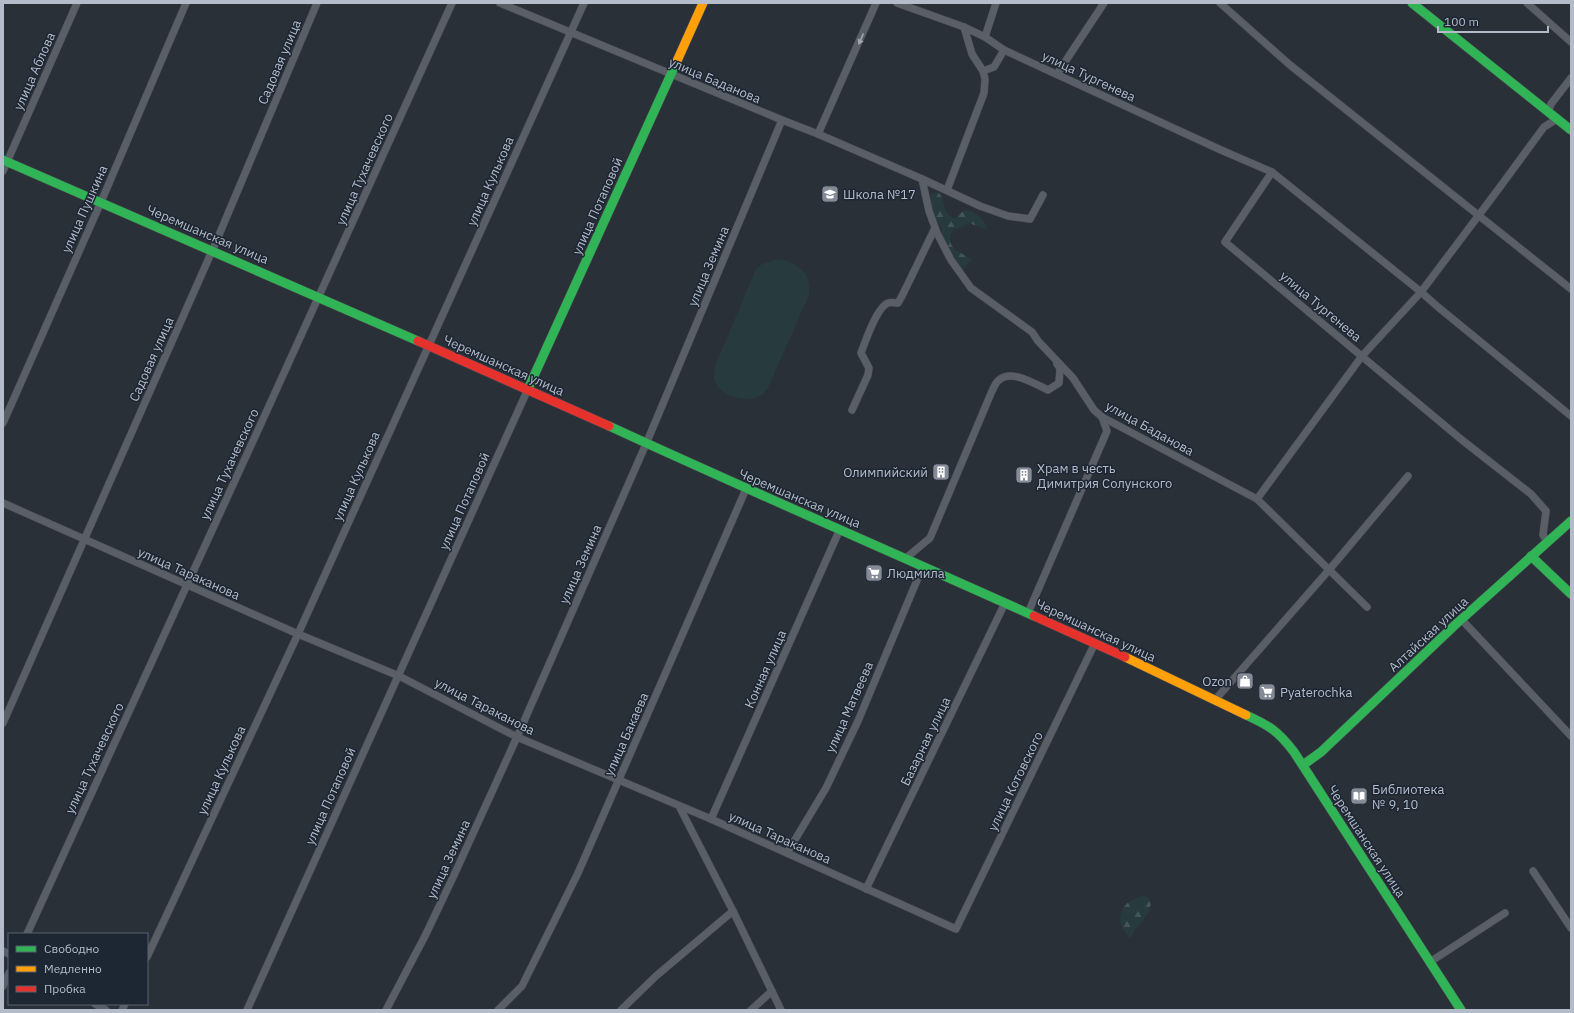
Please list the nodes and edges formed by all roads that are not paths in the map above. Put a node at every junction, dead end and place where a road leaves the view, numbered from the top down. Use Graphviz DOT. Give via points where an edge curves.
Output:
graph roads {
  1 [pos="77,3"];
  2 [pos="186,3"];
  3 [pos="317,3"];
  4 [pos="452,3"];
  5 [pos="500,3"];
  6 [pos="584,3"];
  7 [pos="703,3"];
  8 [pos="876,3"];
  9 [pos="897,3"];
  10 [pos="996,3"];
  11 [pos="1104,3"];
  12 [pos="1220,3"];
  13 [pos="1412,3"];
  14 [pos="1527,3"];
  15 [pos="964,27"];
  16 [pos="570,32"];
  17 [pos="985,37"];
  18 [pos="1571,42"];
  19 [pos="1004,50"];
  20 [pos="983,71"];
  21 [pos="671,74"];
  22 [pos="1057,74"];
  23 [pos="1571,78"];
  24 [pos="1548,112"];
  25 [pos="1557,119"];
  26 [pos="782,120"];
  27 [pos="1571,130"];
  28 [pos="818,134"];
  29 [pos="5,161"];
  30 [pos="3,171"];
  31 [pos="1272,172"];
  32 [pos="922,179"];
  33 [pos="948,190"];
  34 [pos="1043,195"];
  35 [pos="101,202"];
  36 [pos="1479,215"];
  37 [pos="935,228"];
  38 [pos="212,250"];
  39 [pos="1571,288"];
  40 [pos="1421,292"];
  41 [pos="320,298"];
  42 [pos="428,345"];
  43 [pos="1362,356"];
  44 [pos="1052,357"];
  45 [pos="528,389"];
  46 [pos="852,410"];
  47 [pos="1571,416"];
  48 [pos="1102,417"];
  49 [pos="3,423"];
  50 [pos="646,444"];
  51 [pos="1408,476"];
  52 [pos="746,489"];
  53 [pos="1257,499"];
  54 [pos="3,503"];
  55 [pos="1571,521"];
  56 [pos="840,529"];
  57 [pos="84,540"];
  58 [pos="1547,541"];
  59 [pos="1531,556"];
  60 [pos="906,558"];
  61 [pos="923,566"];
  62 [pos="1329,570"];
  63 [pos="186,585"];
  64 [pos="1571,594"];
  65 [pos="1005,603"];
  66 [pos="1367,607"];
  67 [pos="1028,613"];
  68 [pos="1462,620"];
  69 [pos="298,634"];
  70 [pos="1094,643"];
  71 [pos="399,676"];
  72 [pos="1215,700"];
  73 [pos="3,723"];
  74 [pos="1571,736"];
  75 [pos="517,737"];
  76 [pos="1303,765"];
  77 [pos="618,781"];
  78 [pos="679,806"];
  79 [pos="711,819"];
  80 [pos="788,853"];
  81 [pos="1533,871"];
  82 [pos="866,889"];
  83 [pos="733,911"];
  84 [pos="1506,913"];
  85 [pos="1571,928"];
  86 [pos="956,929"];
  87 [pos="27,933"];
  88 [pos="148,955"];
  89 [pos="1430,962"];
  90 [pos="8,975"];
  91 [pos="3,986"];
  92 [pos="772,991"];
  93 [pos="97,1005"];
  94 [pos="106,1010"];
  95 [pos="247,1010"];
  96 [pos="386,1010"];
  97 [pos="498,1010"];
  98 [pos="621,1010"];
  99 [pos="751,1010"];
  100 [pos="781,1010"];
  101 [pos="1461,1010"];
  1 -- 29 [label="street, улица Аблова"];
  2 -- 35 [label="street, улица Пушкина"];
  3 -- 38 [label="street, Садовая улица"];
  4 -- 41 [label="street, улица Тухачевского"];
  5 -- 16 [label="street, улица Баданова"];
  6 -- 16 [label="street, улица Кулькова"];
  7 -- 21 [label="main road, улица Потаповой"];
  8 -- 28 [label="street, one-way"];
  9 -- 15 [label="street, улица Тургенева"];
  10 -- 17 [label="street"];
  11 -- 22 [label="street"];
  12 -- 36 [label="street" via="1290,65"];
  13 -- 24 [label="main road"];
  14 -- 18 [label="street"];
  15 -- 17 [label="street, улица Тургенева"];
  15 -- 20 [label="street" via="972,54"];
  16 -- 21 [label="street, улица Баданова"];
  16 -- 42 [label="street, улица Кулькова"];
  17 -- 19 [label="street, улица Тургенева"];
  19 -- 20 [label="street" via="994,66"];
  19 -- 22 [label="street, улица Тургенева"];
  20 -- 33 [label="street" via="984,93"];
  21 -- 26 [label="street, улица Баданова"];
  21 -- 45 [label="main road, улица Потаповой"];
  22 -- 31 [label="street, улица Тургенева"];
  23 -- 24 [label="street"];
  24 -- 25 [label="main road"];
  25 -- 27 [label="main road"];
  25 -- 36 [label="street, улица Тургенева" via="1544,127"];
  26 -- 28 [label="street, улица Баданова"];
  26 -- 50 [label="street, улица Земина"];
  28 -- 32 [label="street, улица Баданова"];
  29 -- 30 [label="street, улица Аблова"];
  29 -- 35 [label="main road, Черемшанская улица"];
  31 -- 40 [label="street, улица Тургенева"];
  31 -- 43 [label="street, улица Тургенева" via="1225,242"];
  32 -- 33 [label="street, улица Баданова"];
  32 -- 37 [label="street, улица Баданова"];
  33 -- 34 [label="street, улица Баданова" via="1008,216 1030,219"];
  35 -- 38 [label="main road, Черемшанская улица"];
  35 -- 49 [label="street, улица Пушкина"];
  36 -- 39 [label="street"];
  36 -- 40 [label="street, улица Тургенева"];
  37 -- 44 [label="street, улица Баданова" via="951,260 971,288 1032,332"];
  37 -- 46 [label="street" via="898,303 887,303 881,309 866,338 861,353 869,368 868,375"];
  38 -- 41 [label="main road, Черемшанская улица"];
  38 -- 57 [label="street, Садовая улица"];
  40 -- 43 [label="street, улица Тургенева"];
  40 -- 47 [label="street, улица Тургенева"];
  41 -- 42 [label="main road, Черемшанская улица"];
  41 -- 63 [label="street, улица Тухачевского"];
  42 -- 45 [label="main road, Черемшанская улица"];
  42 -- 69 [label="street, улица Кулькова"];
  43 -- 53 [label="street"];
  43 -- 58 [label="street" via="1531,494 1546,511 1543,535"];
  44 -- 48 [label="street, улица Баданова" via="1074,378 1094,410"];
  44 -- 60 [label="street" via="1060,368 1060,377 1059,383 1048,390 1014,376 998,380 930,538"];
  45 -- 50 [label="main road, Черемшанская улица"];
  45 -- 71 [label="street, улица Потаповой"];
  48 -- 53 [label="street, улица Баданова"];
  48 -- 67 [label="street" via="1107,430"];
  50 -- 52 [label="main road, Черемшанская улица"];
  50 -- 75 [label="street, улица Земина"];
  51 -- 62 [label="street"];
  52 -- 56 [label="main road, Черемшанская улица"];
  52 -- 77 [label="street, улица Бакаева"];
  53 -- 62 [label="street, улица Баданова"];
  54 -- 57 [label="street, улица Тараканова"];
  55 -- 58 [label="main road, Алтайская улица"];
  56 -- 60 [label="main road, Черемшанская улица"];
  56 -- 79 [label="street, Конная улица"];
  57 -- 63 [label="street, улица Тараканова"];
  57 -- 73 [label="street, Садовая улица"];
  58 -- 59 [label="main road, Алтайская улица"];
  59 -- 64 [label="main road"];
  59 -- 68 [label="main road, Алтайская улица"];
  60 -- 61 [label="main road, Черемшанская улица"];
  61 -- 65 [label="main road, Черемшанская улица"];
  61 -- 80 [label="street, улица Матвеева" via="858,721 826,788"];
  62 -- 66 [label="street, улица Баданова"];
  62 -- 72 [label="street"];
  63 -- 69 [label="street, улица Тараканова"];
  63 -- 87 [label="street, улица Тухачевского"];
  65 -- 67 [label="main road, Черемшанская улица"];
  65 -- 82 [label="street, Базарная улица"];
  67 -- 70 [label="main road, Черемшанская улица"];
  68 -- 74 [label="street"];
  68 -- 76 [label="main road, Алтайская улица" via="1321,752"];
  69 -- 71 [label="street, улица Тараканова"];
  69 -- 88 [label="street, улица Кулькова"];
  70 -- 72 [label="main road, Черемшанская улица"];
  70 -- 86 [label="street, улица Котовского"];
  71 -- 75 [label="street, улица Тараканова"];
  71 -- 95 [label="street, улица Потаповой"];
  72 -- 76 [label="main road, Черемшанская улица" via="1244,712 1274,729"];
  75 -- 77 [label="street, улица Тараканова"];
  75 -- 96 [label="street, улица Земина" via="448,887"];
  76 -- 89 [label="main road, Черемшанская улица"];
  77 -- 78 [label="street, улица Тараканова"];
  77 -- 97 [label="street, улица Бакаева" via="578,873 522,986"];
  78 -- 79 [label="street, улица Тараканова"];
  78 -- 83 [label="street"];
  79 -- 80 [label="street, улица Тараканова"];
  80 -- 82 [label="street, улица Тараканова"];
  81 -- 85 [label="street"];
  82 -- 86 [label="street, улица Тараканова"];
  83 -- 92 [label="street"];
  83 -- 98 [label="street" via="656,976"];
  84 -- 89 [label="street"];
  89 -- 101 [label="main road, Черемшанская улица"];
  90 -- 91 [label="street"];
  92 -- 99 [label="street"];
  92 -- 100 [label="street"];
  93 -- 94 [label="street"];
}
